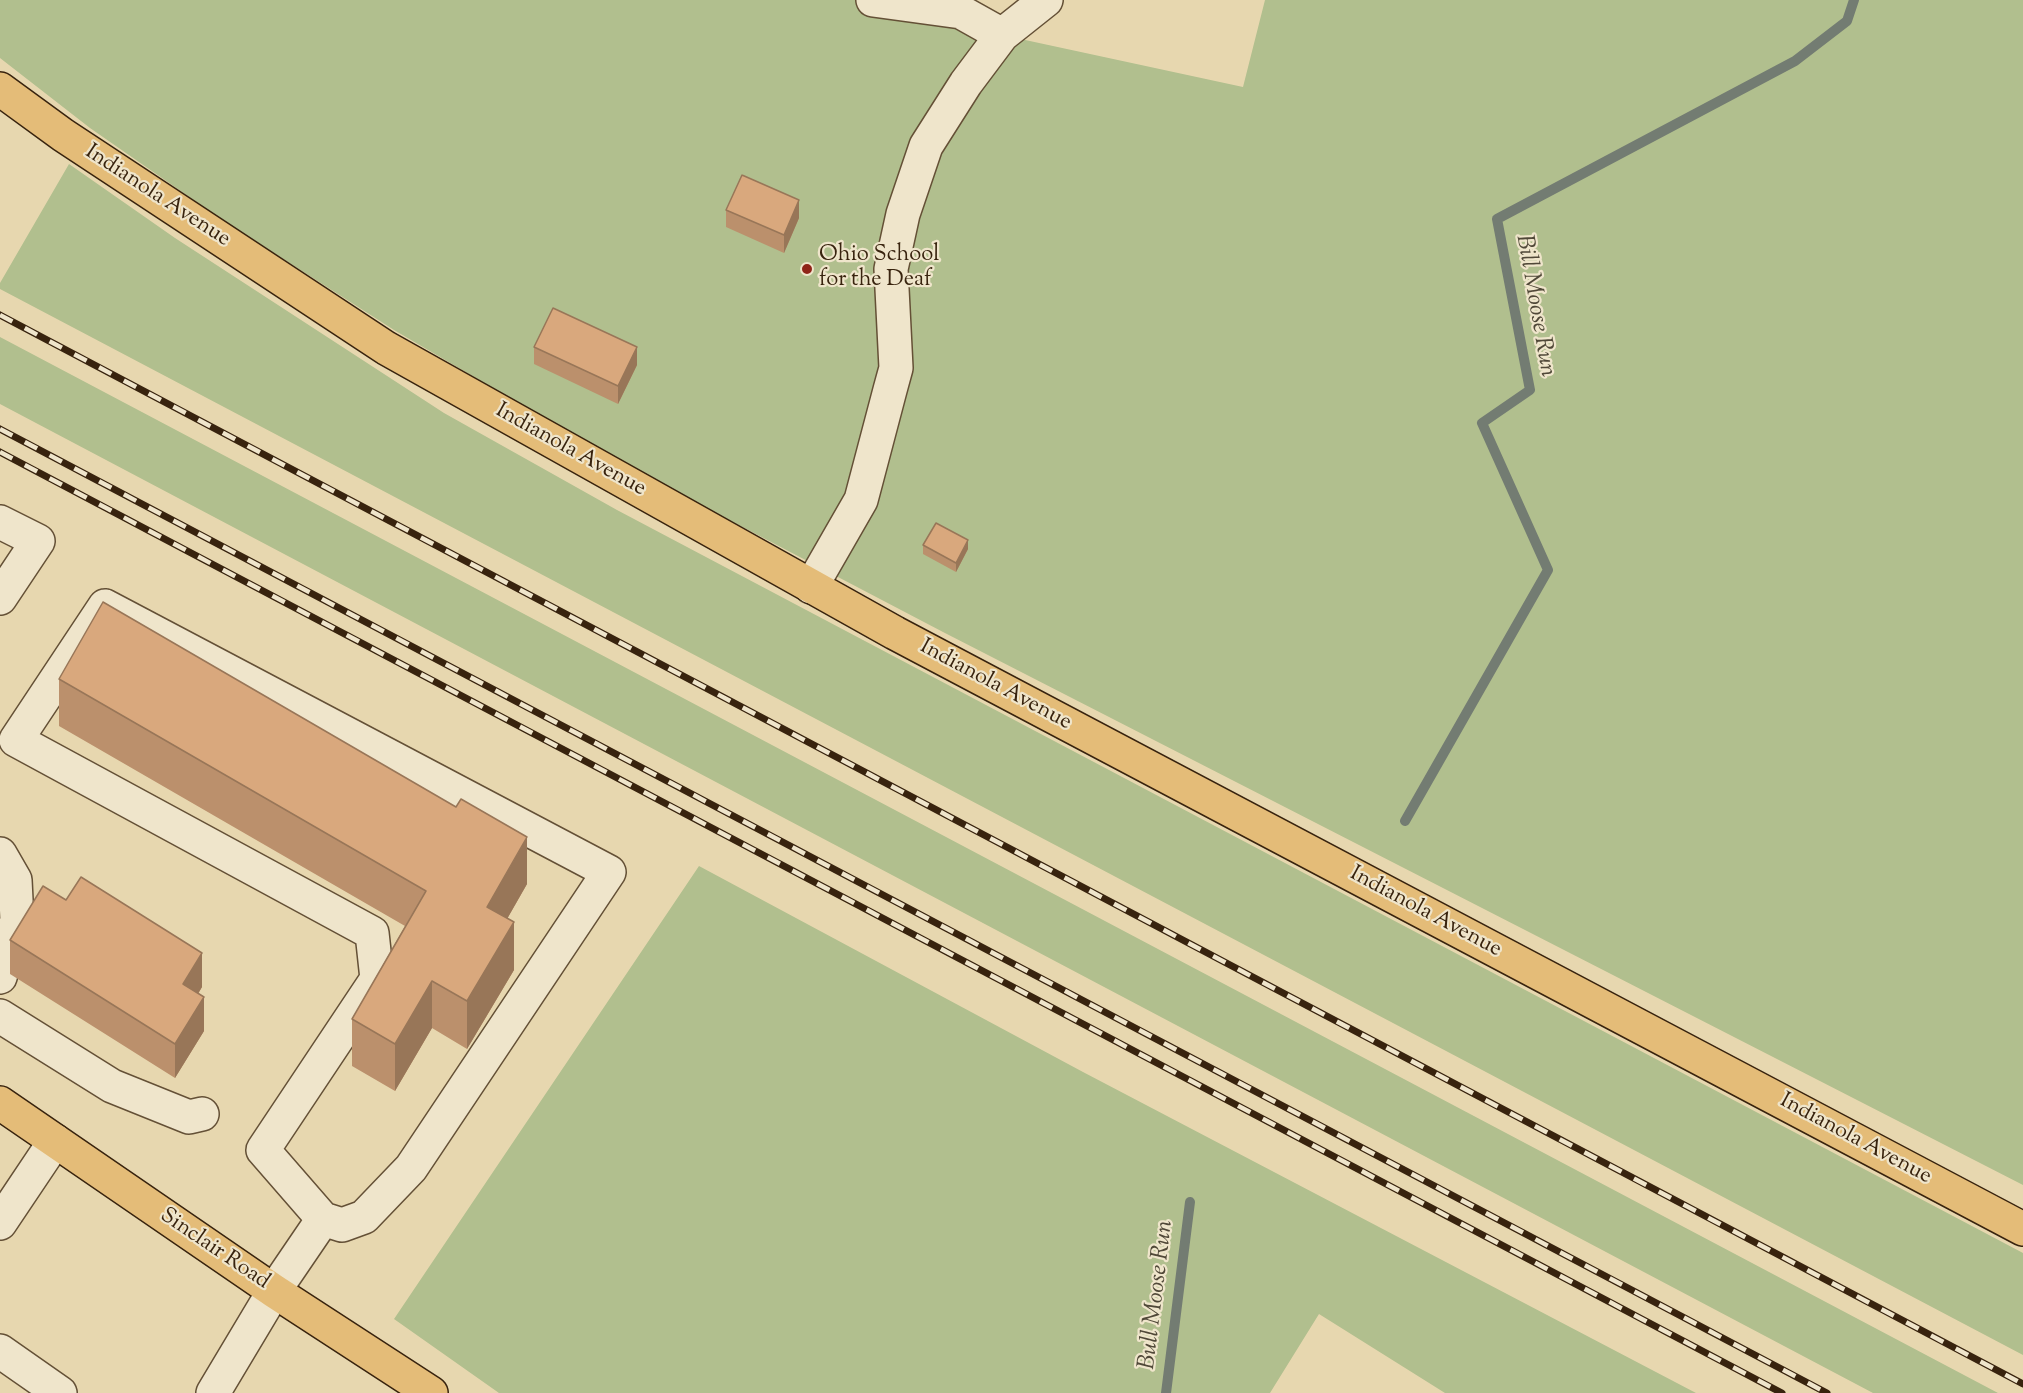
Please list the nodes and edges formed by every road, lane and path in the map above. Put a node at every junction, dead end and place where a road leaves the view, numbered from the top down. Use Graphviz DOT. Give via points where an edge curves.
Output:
graph roads {
  1 [pos="873,0"];
  2 [pos="1046,0"];
  3 [pos="1002,35"];
  4 [pos="0,89"];
  5 [pos="0,522"];
  6 [pos="811,587"];
  7 [pos="0,598"];
  8 [pos="0,854"];
  9 [pos="0,977"];
  10 [pos="0,1016"];
  11 [pos="0,1103"];
  12 [pos="202,1114"];
  13 [pos="55,1141"];
  14 [pos="323,1219"];
  15 [pos="0,1223"];
  16 [pos="2023,1229"];
  17 [pos="274,1291"];
  18 [pos="0,1351"];
  19 [pos="60,1393"];
  20 [pos="213,1393"];
  21 [pos="432,1393"];
  1 -- 3 [label="street" via="961,12"];
  2 -- 3 [label="street"];
  3 -- 6 [label="street" via="926,146 903,214 891,269 896,368 861,500"];
  4 -- 6 [label="main road, Indianola Avenue" via="63,135 386,348"];
  5 -- 7 [label="street" via="38,542"];
  6 -- 16 [label="main road, Indianola Avenue"];
  8 -- 9 [label="street" via="15,880 17,920"];
  10 -- 12 [label="street" via="112,1086 189,1117"];
  11 -- 13 [label="main road, Sinclair Road"];
  13 -- 15 [label="street"];
  13 -- 17 [label="main road, Sinclair Road"];
  14 -- 14 [label="street" via="342,1226 364,1217 411,1168 609,872 105,606 16,740 372,933 377,979 263,1150"];
  14 -- 17 [label="street"];
  17 -- 20 [label="street"];
  17 -- 21 [label="main road, Sinclair Road"];
  18 -- 19 [label="street"];
}
